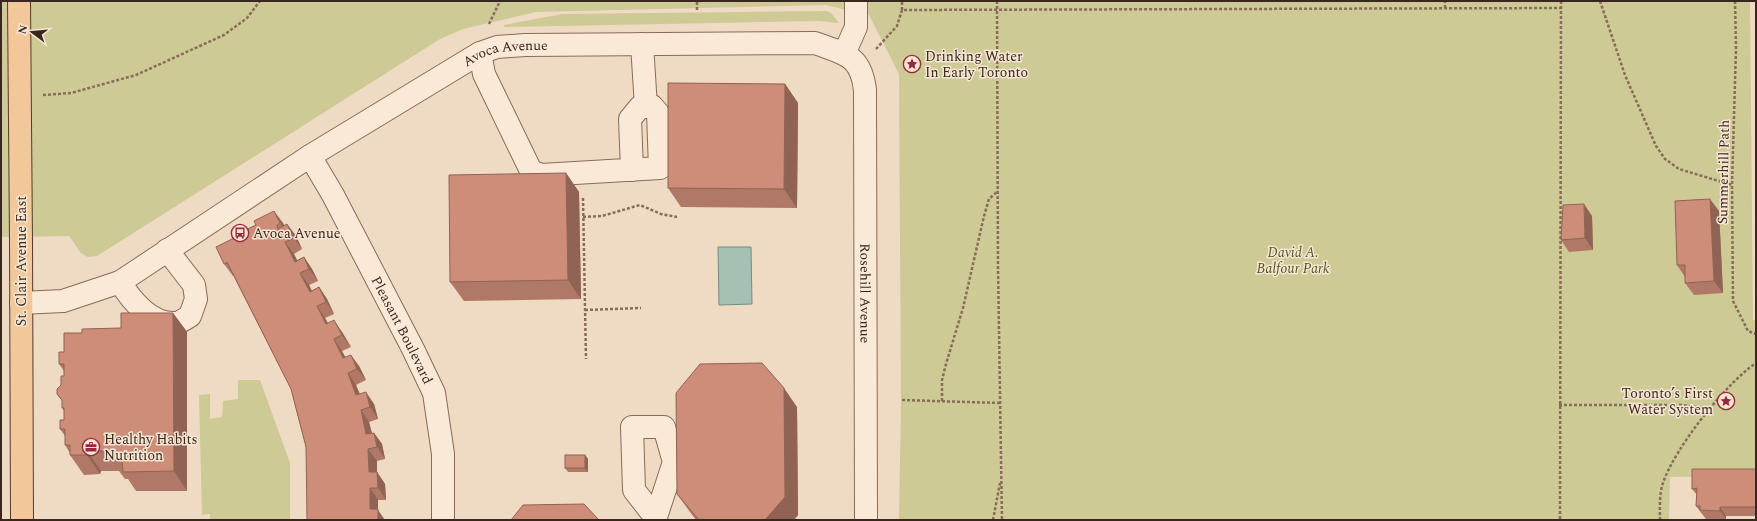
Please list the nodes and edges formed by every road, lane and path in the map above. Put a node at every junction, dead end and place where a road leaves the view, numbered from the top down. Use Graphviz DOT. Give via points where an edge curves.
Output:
graph roads {
  1 [pos="20,1"];
  2 [pos="260,1"];
  3 [pos="697,1"];
  4 [pos="856,1"];
  5 [pos="902,1"];
  6 [pos="998,1"];
  7 [pos="1445,1"];
  8 [pos="1561,1"];
  9 [pos="1600,1"];
  10 [pos="1735,1"];
  11 [pos="1445,8"];
  12 [pos="1561,8"];
  13 [pos="697,10"];
  14 [pos="902,10"];
  15 [pos="998,10"];
  16 [pos="642,44"];
  17 [pos="480,53"];
  18 [pos="852,60"];
  19 [pos="71,93"];
  20 [pos="310,156"];
  21 [pos="582,173"];
  22 [pos="1732,185"];
  23 [pos="998,191"];
  24 [pos="583,217"];
  25 [pos="677,217"];
  26 [pos="167,250"];
  27 [pos="120,282"];
  28 [pos="21,303"];
  29 [pos="641,308"];
  30 [pos="585,310"];
  31 [pos="1756,334"];
  32 [pos="586,359"];
  33 [pos="1756,363"];
  34 [pos="902,400"];
  35 [pos="942,401"];
  36 [pos="1000,403"];
  37 [pos="1559,405"];
  38 [pos="1710,409"];
  39 [pos="1002,478"];
  40 [pos="22,520"];
  41 [pos="443,520"];
  42 [pos="866,520"];
  43 [pos="993,520"];
  44 [pos="1002,520"];
  45 [pos="1560,520"];
  46 [pos="1660,520"];
  1 -- 28 [label="main road, St. Clair Avenue East, bridge"];
  2 -- 19 [label="path" via="247,18 224,35 136,75"];
  3 -- 13 [label="path"];
  4 -- 18 [label="street"];
  5 -- 14 [label="path"];
  6 -- 15 [label="path"];
  7 -- 11 [label="path"];
  8 -- 12 [label="path"];
  9 -- 22 [label="path" via="1625,75 1656,146 1665,159 1679,169"];
  10 -- 22 [label="path, Summerhill Path"];
  11 -- 12 [label="path"];
  11 -- 15 [label="path"];
  12 -- 37 [label="path"];
  14 -- 15 [label="path"];
  14 -- 18 [label="path" via="897,26"];
  15 -- 23 [label="path"];
  16 -- 17 [label="street, Avoca Avenue" via="510,45"];
  16 -- 18 [label="street, Avoca Avenue" via="803,42 815,43"];
  16 -- 21 [label="street" via="646,107 652,106 658,113 660,168"];
  17 -- 20 [label="street, Avoca Avenue"];
  17 -- 21 [label="street" via="484,74 531,171 541,175"];
  18 -- 42 [label="street, Rosehill Avenue" via="865,90"];
  20 -- 26 [label="street, Avoca Avenue"];
  20 -- 41 [label="street, Pleasant Boulevard" via="337,202 434,393 442,454"];
  21 -- 24 [label="path"];
  22 -- 31 [label="path, Summerhill Path" via="1733,301 1748,331"];
  23 -- 35 [label="path" via="989,199 984,216 963,308 942,380"];
  23 -- 36 [label="path"];
  24 -- 25 [label="path" via="602,216 640,205 661,214"];
  24 -- 30 [label="path"];
  26 -- 27 [label="street, Avoca Avenue"];
  26 -- 27 [label="street" via="194,285 196,299 190,316 176,323 154,319 128,296"];
  27 -- 28 [label="street, Avoca Avenue" via="63,301"];
  28 -- 40 [label="main road, St. Clair Avenue East"];
  29 -- 30 [label="path"];
  30 -- 32 [label="path"];
  33 -- 38 [label="path" via="1742,372"];
  34 -- 35 [label="path"];
  35 -- 36 [label="path"];
  36 -- 39 [label="path"];
  37 -- 38 [label="path" via="1683,405"];
  37 -- 45 [label="path"];
  38 -- 46 [label="path" via="1671,461 1662,485"];
  39 -- 43 [label="path"];
  39 -- 44 [label="path"];
}
